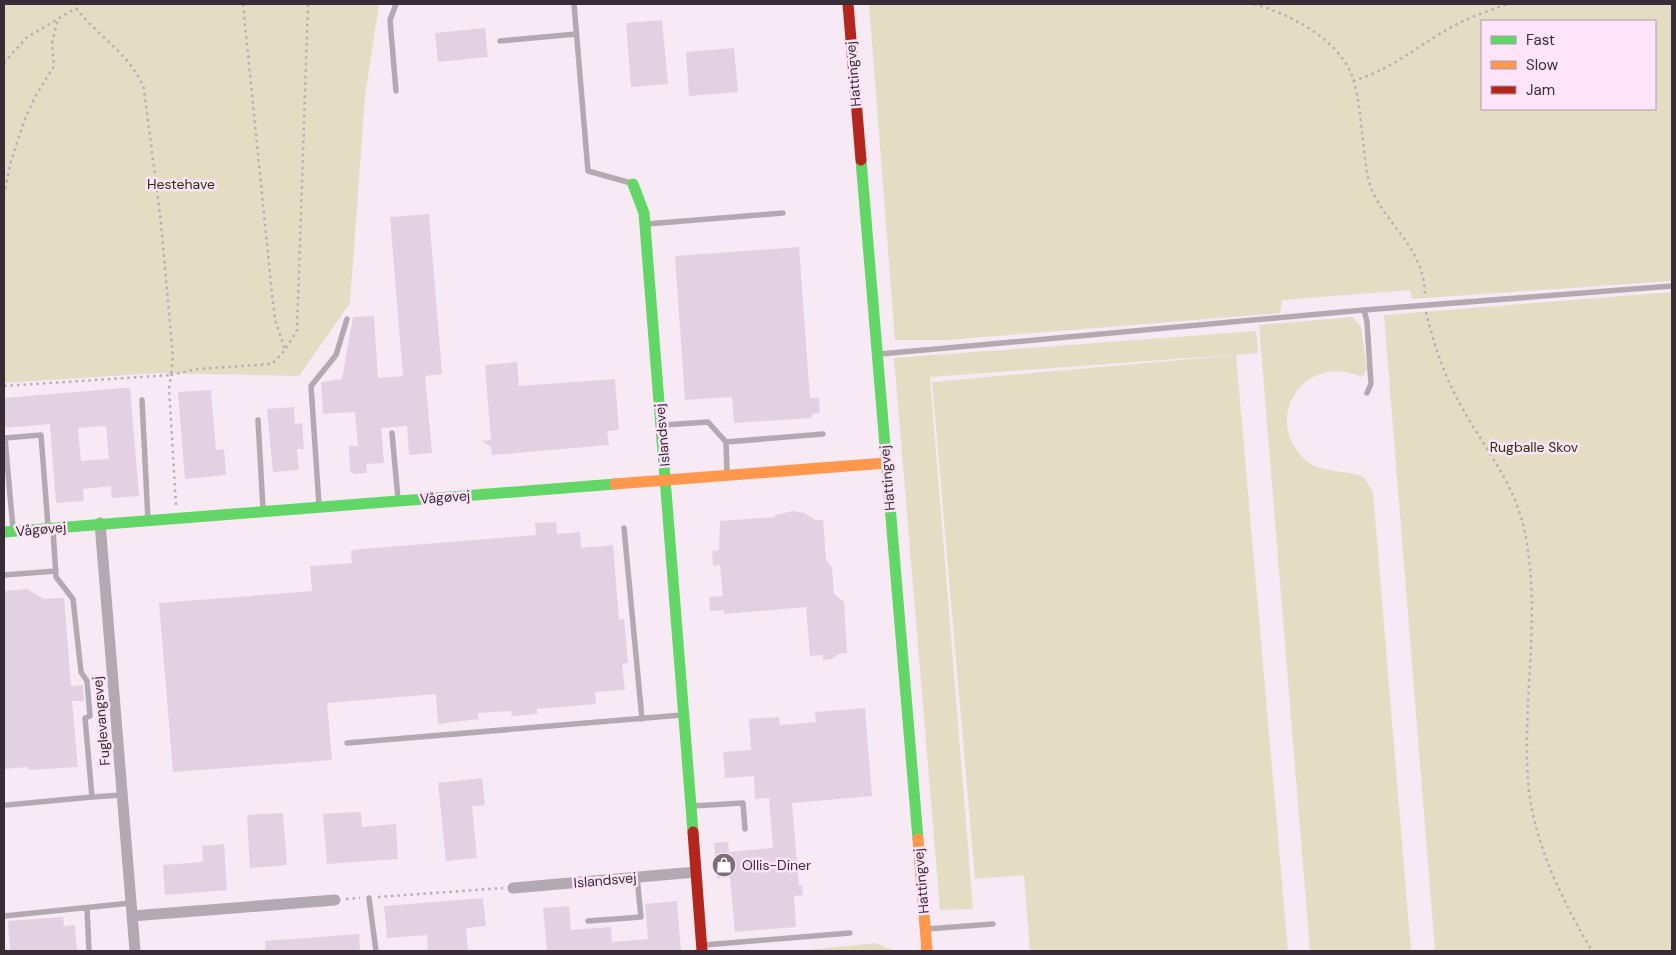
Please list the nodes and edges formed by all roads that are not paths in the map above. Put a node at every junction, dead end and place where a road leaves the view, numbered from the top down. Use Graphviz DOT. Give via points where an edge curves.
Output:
graph roads {
  1 [pos="396,4"];
  2 [pos="574,4"];
  3 [pos="848,4"];
  4 [pos="576,34"];
  5 [pos="500,41"];
  6 [pos="396,91"];
  7 [pos="633,184"];
  8 [pos="783,213"];
  9 [pos="645,224"];
  10 [pos="1672,286"];
  11 [pos="1364,310"];
  12 [pos="347,319"];
  13 [pos="877,354"];
  14 [pos="1367,392"];
  15 [pos="142,400"];
  16 [pos="258,420"];
  17 [pos="661,425"];
  18 [pos="392,433"];
  19 [pos="823,434"];
  20 [pos="726,442"];
  21 [pos="886,463"];
  22 [pos="727,475"];
  23 [pos="665,480"];
  24 [pos="398,501"];
  25 [pos="319,507"];
  26 [pos="264,511"];
  27 [pos="148,520"];
  28 [pos="100,524"];
  29 [pos="50,528"];
  30 [pos="624,528"];
  31 [pos="8,531"];
  32 [pos="56,571"];
  33 [pos="4,575"];
  34 [pos="684,715"];
  35 [pos="642,719"];
  36 [pos="347,743"];
  37 [pos="122,796"];
  38 [pos="92,797"];
  39 [pos="7,805"];
  40 [pos="691,806"];
  41 [pos="745,829"];
  42 [pos="696,872"];
  43 [pos="636,877"];
  44 [pos="513,888"];
  45 [pos="369,898"];
  46 [pos="334,900"];
  47 [pos="131,903"];
  48 [pos="87,908"];
  49 [pos="4,916"];
  50 [pos="132,916"];
  51 [pos="588,921"];
  52 [pos="993,924"];
  53 [pos="925,929"];
  54 [pos="850,933"];
  55 [pos="702,948"];
  56 [pos="89,951"];
  57 [pos="135,951"];
  58 [pos="376,951"];
  59 [pos="927,951"];
  1 -- 6 [label="lane" via="390,20"];
  2 -- 4 [label="lane, Islandsvej"];
  3 -- 13 [label="street, Hattingvej"];
  4 -- 5 [label="lane"];
  4 -- 7 [label="lane, Islandsvej" via="588,171"];
  7 -- 9 [label="street, Islandsvej"];
  8 -- 9 [label="lane"];
  9 -- 17 [label="street, Islandsvej"];
  10 -- 11 [label="lane"];
  11 -- 13 [label="lane"];
  11 -- 14 [label="lane" via="1371,384"];
  12 -- 25 [label="lane" via="336,354 311,386"];
  13 -- 21 [label="street, Hattingvej"];
  15 -- 27 [label="lane"];
  16 -- 26 [label="lane"];
  17 -- 20 [label="lane" via="708,422"];
  17 -- 23 [label="street, Islandsvej"];
  18 -- 24 [label="lane"];
  19 -- 20 [label="lane"];
  20 -- 22 [label="lane"];
  21 -- 22 [label="street, Vågøvej"];
  21 -- 53 [label="street, Hattingvej"];
  22 -- 23 [label="street, Vågøvej"];
  23 -- 24 [label="street, Vågøvej"];
  23 -- 34 [label="street, Islandsvej"];
  24 -- 25 [label="street, Vågøvej"];
  25 -- 26 [label="street, Vågøvej"];
  26 -- 27 [label="street, Vågøvej"];
  27 -- 28 [label="street, Vågøvej"];
  28 -- 29 [label="street, Vågøvej"];
  28 -- 37 [label="street, Fuglevangsvej"];
  29 -- 31 [label="street, Vågøvej"];
  29 -- 31 [label="lane" via="41,435 5,438"];
  29 -- 32 [label="lane"];
  30 -- 35 [label="lane"];
  32 -- 33 [label="lane"];
  32 -- 38 [label="lane" via="56,577 73,599 82,672 87,681 90,716 85,718"];
  34 -- 35 [label="lane"];
  34 -- 40 [label="street, Islandsvej"];
  35 -- 36 [label="lane"];
  37 -- 38 [label="lane"];
  37 -- 47 [label="street, Fuglevangsvej"];
  38 -- 39 [label="lane"];
  40 -- 41 [label="lane" via="743,803"];
  40 -- 42 [label="street, Islandsvej"];
  42 -- 43 [label="street, Islandsvej"];
  42 -- 55 [label="street, Islandsvej"];
  43 -- 44 [label="street, Islandsvej"];
  43 -- 51 [label="lane" via="641,917"];
  45 -- 58 [label="lane"];
  46 -- 50 [label="street"];
  47 -- 48 [label="lane"];
  47 -- 50 [label="street, Fuglevangsvej"];
  48 -- 49 [label="lane"];
  48 -- 56 [label="lane"];
  50 -- 57 [label="street, Fuglevangsvej"];
  52 -- 53 [label="lane"];
  53 -- 59 [label="street, Hattingvej"];
  54 -- 55 [label="lane"];
}
